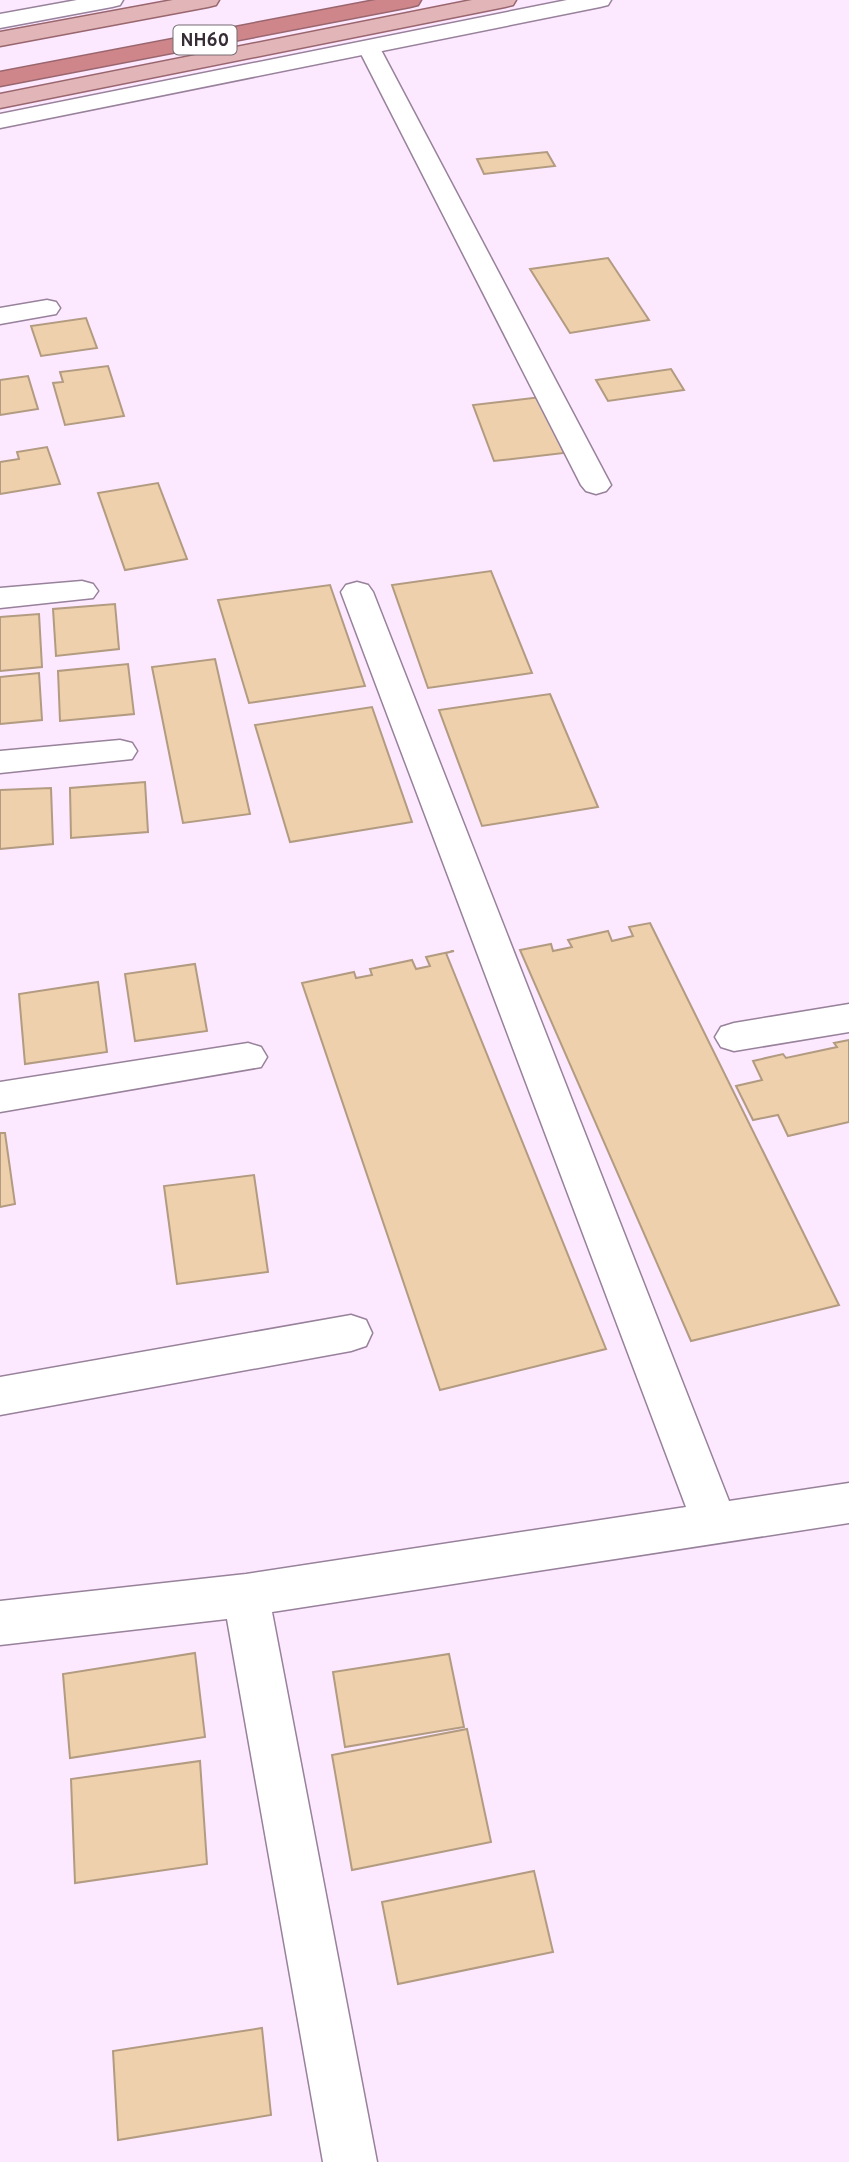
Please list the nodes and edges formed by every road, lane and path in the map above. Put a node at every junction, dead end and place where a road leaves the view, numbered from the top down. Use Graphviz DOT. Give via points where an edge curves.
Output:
graph roads {
  1 [pos="112,0"];
  2 [pos="208,0"];
  3 [pos="410,0"];
  4 [pos="505,0"];
  5 [pos="600,0"];
  6 [pos="233,10"];
  7 [pos="0,21"];
  8 [pos="0,39"];
  9 [pos="369,48"];
  10 [pos="0,55"];
  11 [pos="0,79"];
  12 [pos="0,101"];
  13 [pos="0,121"];
  14 [pos="47,308"];
  15 [pos="0,316"];
  16 [pos="596,485"];
  17 [pos="82,591"];
  18 [pos="357,592"];
  19 [pos="0,598"];
  20 [pos="120,751"];
  21 [pos="0,761"];
  22 [pos="849,1018"];
  23 [pos="734,1037"];
  24 [pos="248,1057"];
  25 [pos="0,1097"];
  26 [pos="351,1333"];
  27 [pos="0,1396"];
  28 [pos="849,1503"];
  29 [pos="715,1524"];
  30 [pos="246,1595"];
  31 [pos="0,1623"];
  32 [pos="351,2162"];
  1 -- 7 [label="street"];
  2 -- 8 [label="main road"];
  3 -- 11 [label="highway, NH60"];
  4 -- 12 [label="main road"];
  5 -- 9 [label="street"];
  6 -- 10 [label="highway, NH60"];
  9 -- 13 [label="street"];
  9 -- 16 [label="street"];
  14 -- 15 [label="street"];
  17 -- 19 [label="street"];
  18 -- 29 [label="street"];
  20 -- 21 [label="street"];
  22 -- 23 [label="street"];
  24 -- 25 [label="street"];
  26 -- 27 [label="street"];
  28 -- 29 [label="street"];
  29 -- 30 [label="street"];
  30 -- 31 [label="street"];
  30 -- 32 [label="street"];
}
